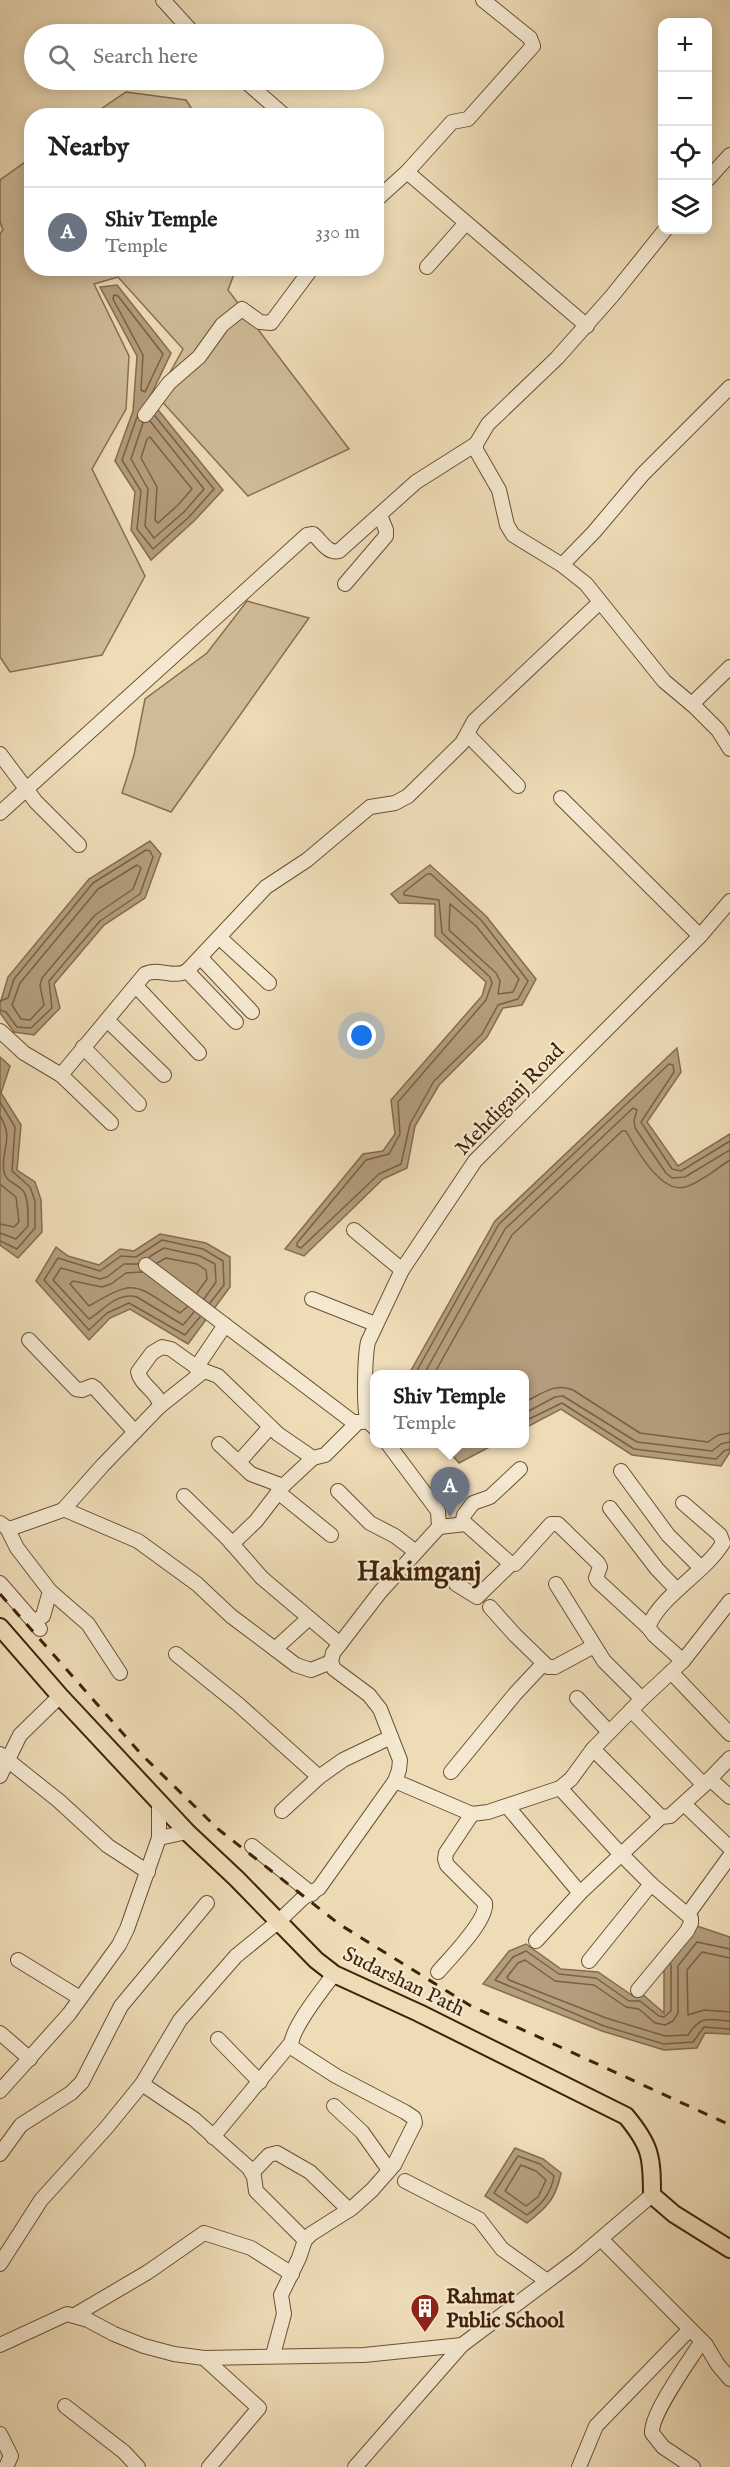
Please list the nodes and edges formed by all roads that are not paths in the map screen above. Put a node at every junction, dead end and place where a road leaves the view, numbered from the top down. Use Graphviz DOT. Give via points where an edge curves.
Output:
graph roads {
  1 [pos="163,0"];
  2 [pos="483,0"];
  3 [pos="185,24"];
  4 [pos="255,90"];
  5 [pos="276,108"];
  6 [pos="730,155"];
  7 [pos="407,171"];
  8 [pos="712,175"];
  9 [pos="384,192"];
  10 [pos="466,223"];
  11 [pos="662,234"];
  12 [pos="427,267"];
  13 [pos="306,276"];
  14 [pos="587,326"];
  15 [pos="730,387"];
  16 [pos="145,415"];
  17 [pos="476,444"];
  18 [pos="380,515"];
  19 [pos="562,566"];
  20 [pos="345,584"];
  21 [pos="600,602"];
  22 [pos="730,667"];
  23 [pos="692,704"];
  24 [pos="468,735"];
  25 [pos="730,749"];
  26 [pos="0,754"];
  27 [pos="518,786"];
  28 [pos="27,787"];
  29 [pos="561,798"];
  30 [pos="0,813"];
  31 [pos="79,845"];
  32 [pos="730,901"];
  33 [pos="700,936"];
  34 [pos="220,938"];
  35 [pos="201,958"];
  36 [pos="187,971"];
  37 [pos="269,983"];
  38 [pos="136,986"];
  39 [pos="252,1012"];
  40 [pos="107,1020"];
  41 [pos="236,1022"];
  42 [pos="0,1031"];
  43 [pos="83,1047"];
  44 [pos="198,1053"];
  45 [pos="61,1075"];
  46 [pos="164,1075"];
  47 [pos="139,1104"];
  48 [pos="111,1124"];
  49 [pos="354,1230"];
  50 [pos="146,1265"];
  51 [pos="402,1270"];
  52 [pos="312,1299"];
  53 [pos="375,1324"];
  54 [pos="225,1325"];
  55 [pos="29,1340"];
  56 [pos="200,1370"];
  57 [pos="160,1406"];
  58 [pos="367,1424"];
  59 [pos="270,1427"];
  60 [pos="135,1432"];
  61 [pos="219,1444"];
  62 [pos="392,1448"];
  63 [pos="314,1458"];
  64 [pos="239,1462"];
  65 [pos="520,1468"];
  66 [pos="621,1471"];
  67 [pos="280,1489"];
  68 [pos="338,1491"];
  69 [pos="184,1496"];
  70 [pos="683,1503"];
  71 [pos="610,1508"];
  72 [pos="63,1510"];
  73 [pos="462,1524"];
  74 [pos="4,1525"];
  75 [pos="439,1527"];
  76 [pos="331,1535"];
  77 [pos="232,1544"];
  78 [pos="416,1552"];
  79 [pos="511,1564"];
  80 [pos="700,1568"];
  81 [pos="0,1582"];
  82 [pos="456,1584"];
  83 [pos="556,1584"];
  84 [pos="677,1590"];
  85 [pos="50,1591"];
  86 [pos="730,1601"];
  87 [pos="490,1607"];
  88 [pos="309,1618"];
  89 [pos="0,1627"];
  90 [pos="648,1627"];
  91 [pos="340,1644"];
  92 [pos="594,1646"];
  93 [pos="275,1649"];
  94 [pos="176,1654"];
  95 [pos="682,1661"];
  96 [pos="331,1662"];
  97 [pos="543,1664"];
  98 [pos="671,1672"];
  99 [pos="120,1674"];
  100 [pos="60,1696"];
  101 [pos="577,1698"];
  102 [pos="642,1699"];
  103 [pos="631,1710"];
  104 [pos="609,1732"];
  105 [pos="730,1734"];
  106 [pos="391,1737"];
  107 [pos="593,1749"];
  108 [pos="4,1757"];
  109 [pos="730,1758"];
  110 [pos="451,1772"];
  111 [pos="0,1776"];
  112 [pos="319,1778"];
  113 [pos="395,1781"];
  114 [pos="707,1782"];
  115 [pos="560,1788"];
  116 [pos="730,1797"];
  117 [pos="159,1803"];
  118 [pos="684,1804"];
  119 [pos="507,1806"];
  120 [pos="282,1811"];
  121 [pos="472,1814"];
  122 [pos="661,1817"];
  123 [pos="187,1832"];
  124 [pos="159,1838"];
  125 [pos="252,1846"];
  126 [pos="729,1846"];
  127 [pos="622,1855"];
  128 [pos="148,1872"];
  129 [pos="717,1873"];
  130 [pos="730,1881"];
  131 [pos="651,1884"];
  132 [pos="580,1893"];
  133 [pos="312,1894"];
  134 [pos="207,1903"];
  135 [pos="687,1914"];
  136 [pos="279,1921"];
  137 [pos="536,1941"];
  138 [pos="18,1960"];
  139 [pos="589,1961"];
  140 [pos="438,1972"];
  141 [pos="334,1974"];
  142 [pos="638,1990"];
  143 [pos="80,1998"];
  144 [pos="0,2033"];
  145 [pos="218,2039"];
  146 [pos="291,2043"];
  147 [pos="30,2059"];
  148 [pos="261,2082"];
  149 [pos="142,2084"];
  150 [pos="0,2091"];
  151 [pos="334,2106"];
  152 [pos="213,2137"];
  153 [pos="0,2154"];
  154 [pos="389,2170"];
  155 [pos="253,2172"];
  156 [pos="405,2181"];
  157 [pos="652,2194"];
  158 [pos="349,2210"];
  159 [pos="601,2239"];
  160 [pos="305,2240"];
  161 [pos="730,2249"];
  162 [pos="0,2264"];
  163 [pos="292,2274"];
  164 [pos="547,2281"];
  165 [pos="75,2315"];
  166 [pos="690,2329"];
  167 [pos="702,2341"];
  168 [pos="0,2345"];
  169 [pos="462,2345"];
  170 [pos="273,2355"];
  171 [pos="204,2358"];
  172 [pos="730,2379"];
  173 [pos="65,2406"];
  174 [pos="0,2434"];
  175 [pos="6,2467"];
  176 [pos="138,2467"];
  177 [pos="209,2467"];
  178 [pos="355,2467"];
  179 [pos="579,2467"];
  180 [pos="693,2467"];
  1 -- 3 [label="street"];
  2 -- 7 [label="street" via="530,38 532,46 468,119 452,122"];
  4 -- 5 [label="street"];
  6 -- 8 [label="street"];
  7 -- 9 [label="street"];
  7 -- 10 [label="street"];
  10 -- 12 [label="street"];
  10 -- 14 [label="street"];
  11 -- 14 [label="street"];
  13 -- 16 [label="street" via="271,323 260,322 242,309 222,324 199,357 169,383"];
  14 -- 17 [label="street" via="488,424"];
  15 -- 19 [label="street" via="642,474"];
  17 -- 18 [label="street" via="416,482"];
  17 -- 19 [label="street" via="499,490 513,536"];
  18 -- 20 [label="street" via="385,539"];
  18 -- 28 [label="street" via="336,552 313,534 307,535"];
  19 -- 21 [label="street" via="586,584"];
  21 -- 23 [label="street" via="664,681"];
  21 -- 24 [label="street" via="474,721"];
  22 -- 23 [label="street"];
  23 -- 25 [label="street" via="718,730"];
  24 -- 27 [label="street"];
  24 -- 34 [label="street" via="401,801 370,807 307,860 266,887"];
  26 -- 28 [label="street"];
  28 -- 30 [label="street"];
  28 -- 31 [label="street" via="36,802"];
  29 -- 33 [label="street"];
  32 -- 33 [label="street, Mehdiganj Road"];
  33 -- 51 [label="street, Mehdiganj Road" via="475,1161"];
  34 -- 35 [label="street"];
  34 -- 37 [label="street"];
  35 -- 36 [label="street"];
  35 -- 39 [label="street"];
  36 -- 38 [label="street" via="180,975 149,972"];
  36 -- 41 [label="street"];
  38 -- 40 [label="street"];
  38 -- 44 [label="street"];
  40 -- 43 [label="street"];
  40 -- 46 [label="street"];
  42 -- 45 [label="street" via="24,1053"];
  43 -- 45 [label="street"];
  43 -- 47 [label="street"];
  45 -- 48 [label="street"];
  49 -- 51 [label="street"];
  50 -- 54 [label="street"];
  51 -- 53 [label="street, Mehdiganj Road"];
  52 -- 53 [label="street"];
  53 -- 58 [label="street, Mehdiganj Road" via="366,1352"];
  54 -- 56 [label="street"];
  54 -- 58 [label="street"];
  55 -- 60 [label="street" via="76,1389 95,1388"];
  56 -- 57 [label="street"];
  56 -- 57 [label="street" via="165,1347 152,1353 138,1376 159,1399"];
  56 -- 59 [label="street" via="218,1376"];
  57 -- 60 [label="street"];
  58 -- 63 [label="street" via="325,1455"];
  59 -- 63 [label="street"];
  59 -- 64 [label="street"];
  60 -- 72 [label="street"];
  61 -- 64 [label="street"];
  62 -- 75 [label="street" via="438,1511"];
  63 -- 67 [label="street"];
  64 -- 67 [label="street"];
  65 -- 73 [label="street" via="490,1497 473,1503"];
  66 -- 80 [label="street" via="668,1535"];
  67 -- 76 [label="street"];
  67 -- 77 [label="street"];
  68 -- 78 [label="street" via="370,1523"];
  69 -- 77 [label="street"];
  70 -- 80 [label="street" via="723,1540"];
  71 -- 84 [label="street"];
  72 -- 74 [label="street" via="12,1528"];
  72 -- 93 [label="street" via="138,1541"];
  73 -- 75 [label="street"];
  73 -- 79 [label="street"];
  74 -- 85 [label="street"];
  75 -- 78 [label="street"];
  77 -- 88 [label="street" via="262,1578"];
  78 -- 91 [label="street"];
  79 -- 82 [label="street" via="477,1597"];
  79 -- 90 [label="street" via="551,1524 558,1524 598,1563 598,1581"];
  80 -- 84 [label="street"];
  81 -- 85 [label="street" via="37,1626"];
  83 -- 92 [label="street"];
  84 -- 90 [label="street"];
  85 -- 99 [label="street" via="88,1624"];
  86 -- 95 [label="street"];
  87 -- 97 [label="street"];
  88 -- 91 [label="street"];
  88 -- 93 [label="street"];
  89 -- 100 [label="main road, Sudarshan Path"];
  90 -- 95 [label="street"];
  91 -- 96 [label="street"];
  92 -- 97 [label="street" via="555,1667"];
  92 -- 102 [label="street"];
  93 -- 96 [label="street" via="305,1669"];
  94 -- 112 [label="street"];
  95 -- 98 [label="street"];
  96 -- 106 [label="street" via="334,1669 369,1695 380,1709"];
  97 -- 110 [label="street"];
  98 -- 102 [label="street"];
  98 -- 105 [label="street"];
  100 -- 108 [label="street" via="26,1728"];
  100 -- 117 [label="main road, Sudarshan Path"];
  101 -- 104 [label="street"];
  102 -- 103 [label="street"];
  103 -- 104 [label="street"];
  103 -- 114 [label="street"];
  104 -- 107 [label="street"];
  106 -- 112 [label="street" via="343,1760"];
  106 -- 113 [label="street" via="400,1765"];
  107 -- 115 [label="street"];
  107 -- 122 [label="street"];
  108 -- 111 [label="street"];
  108 -- 128 [label="street" via="108,1846"];
  109 -- 114 [label="street"];
  112 -- 120 [label="street"];
  113 -- 121 [label="street"];
  113 -- 133 [label="street"];
  114 -- 116 [label="street"];
  114 -- 118 [label="street"];
  115 -- 119 [label="street"];
  115 -- 127 [label="street"];
  117 -- 123 [label="main road, Sudarshan Path"];
  117 -- 124 [label="street"];
  118 -- 122 [label="street" via="670,1816"];
  118 -- 126 [label="street"];
  119 -- 121 [label="street"];
  119 -- 132 [label="street"];
  121 -- 140 [label="street" via="445,1859 486,1906 469,1935"];
  122 -- 127 [label="street"];
  123 -- 124 [label="street"];
  123 -- 136 [label="main road, Sudarshan Path"];
  124 -- 128 [label="street"];
  125 -- 133 [label="street"];
  126 -- 129 [label="street"];
  127 -- 131 [label="street"];
  127 -- 132 [label="street"];
  128 -- 143 [label="street" via="123,1937"];
  129 -- 130 [label="street"];
  129 -- 135 [label="street"];
  131 -- 135 [label="street"];
  131 -- 139 [label="street"];
  132 -- 137 [label="street"];
  133 -- 136 [label="street"];
  134 -- 153 [label="street" via="121,2006 82,2082 21,2125"];
  135 -- 142 [label="street" via="691,1923 687,1931"];
  136 -- 141 [label="main road, Sudarshan Path"];
  136 -- 149 [label="street" via="236,1956 180,2020"];
  138 -- 143 [label="street"];
  141 -- 146 [label="street"];
  141 -- 157 [label="main road, Sudarshan Path" via="626,2116 637,2129 652,2163"];
  143 -- 147 [label="street"];
  144 -- 147 [label="street"];
  145 -- 148 [label="street"];
  146 -- 148 [label="street"];
  146 -- 154 [label="street" via="294,2050 328,2071 414,2118 414,2129"];
  147 -- 150 [label="street"];
  148 -- 152 [label="street"];
  149 -- 152 [label="street" via="186,2113"];
  149 -- 162 [label="street" via="41,2200"];
  151 -- 154 [label="street" via="362,2132"];
  152 -- 155 [label="street"];
  154 -- 158 [label="street"];
  155 -- 158 [label="street" via="269,2155 277,2153 310,2172"];
  155 -- 160 [label="street" via="256,2191"];
  156 -- 164 [label="street" via="479,2219 502,2249"];
  157 -- 159 [label="street"];
  157 -- 161 [label="main road" via="674,2214"];
  158 -- 160 [label="street"];
  159 -- 164 [label="street"];
  159 -- 166 [label="street"];
  160 -- 163 [label="street"];
  163 -- 165 [label="street" via="251,2248 204,2233"];
  163 -- 170 [label="street" via="281,2295 284,2314"];
  164 -- 169 [label="street"];
  165 -- 168 [label="street" via="53,2319"];
  165 -- 171 [label="street" via="144,2346"];
  166 -- 167 [label="street"];
  166 -- 179 [label="street" via="596,2426"];
  167 -- 172 [label="street"];
  167 -- 180 [label="street" via="652,2428 663,2447"];
  169 -- 170 [label="street" via="364,2355"];
  169 -- 178 [label="street"];
  170 -- 171 [label="street"];
  171 -- 177 [label="street" via="259,2408"];
  173 -- 176 [label="street"];
  174 -- 175 [label="street" via="11,2456"];
}
